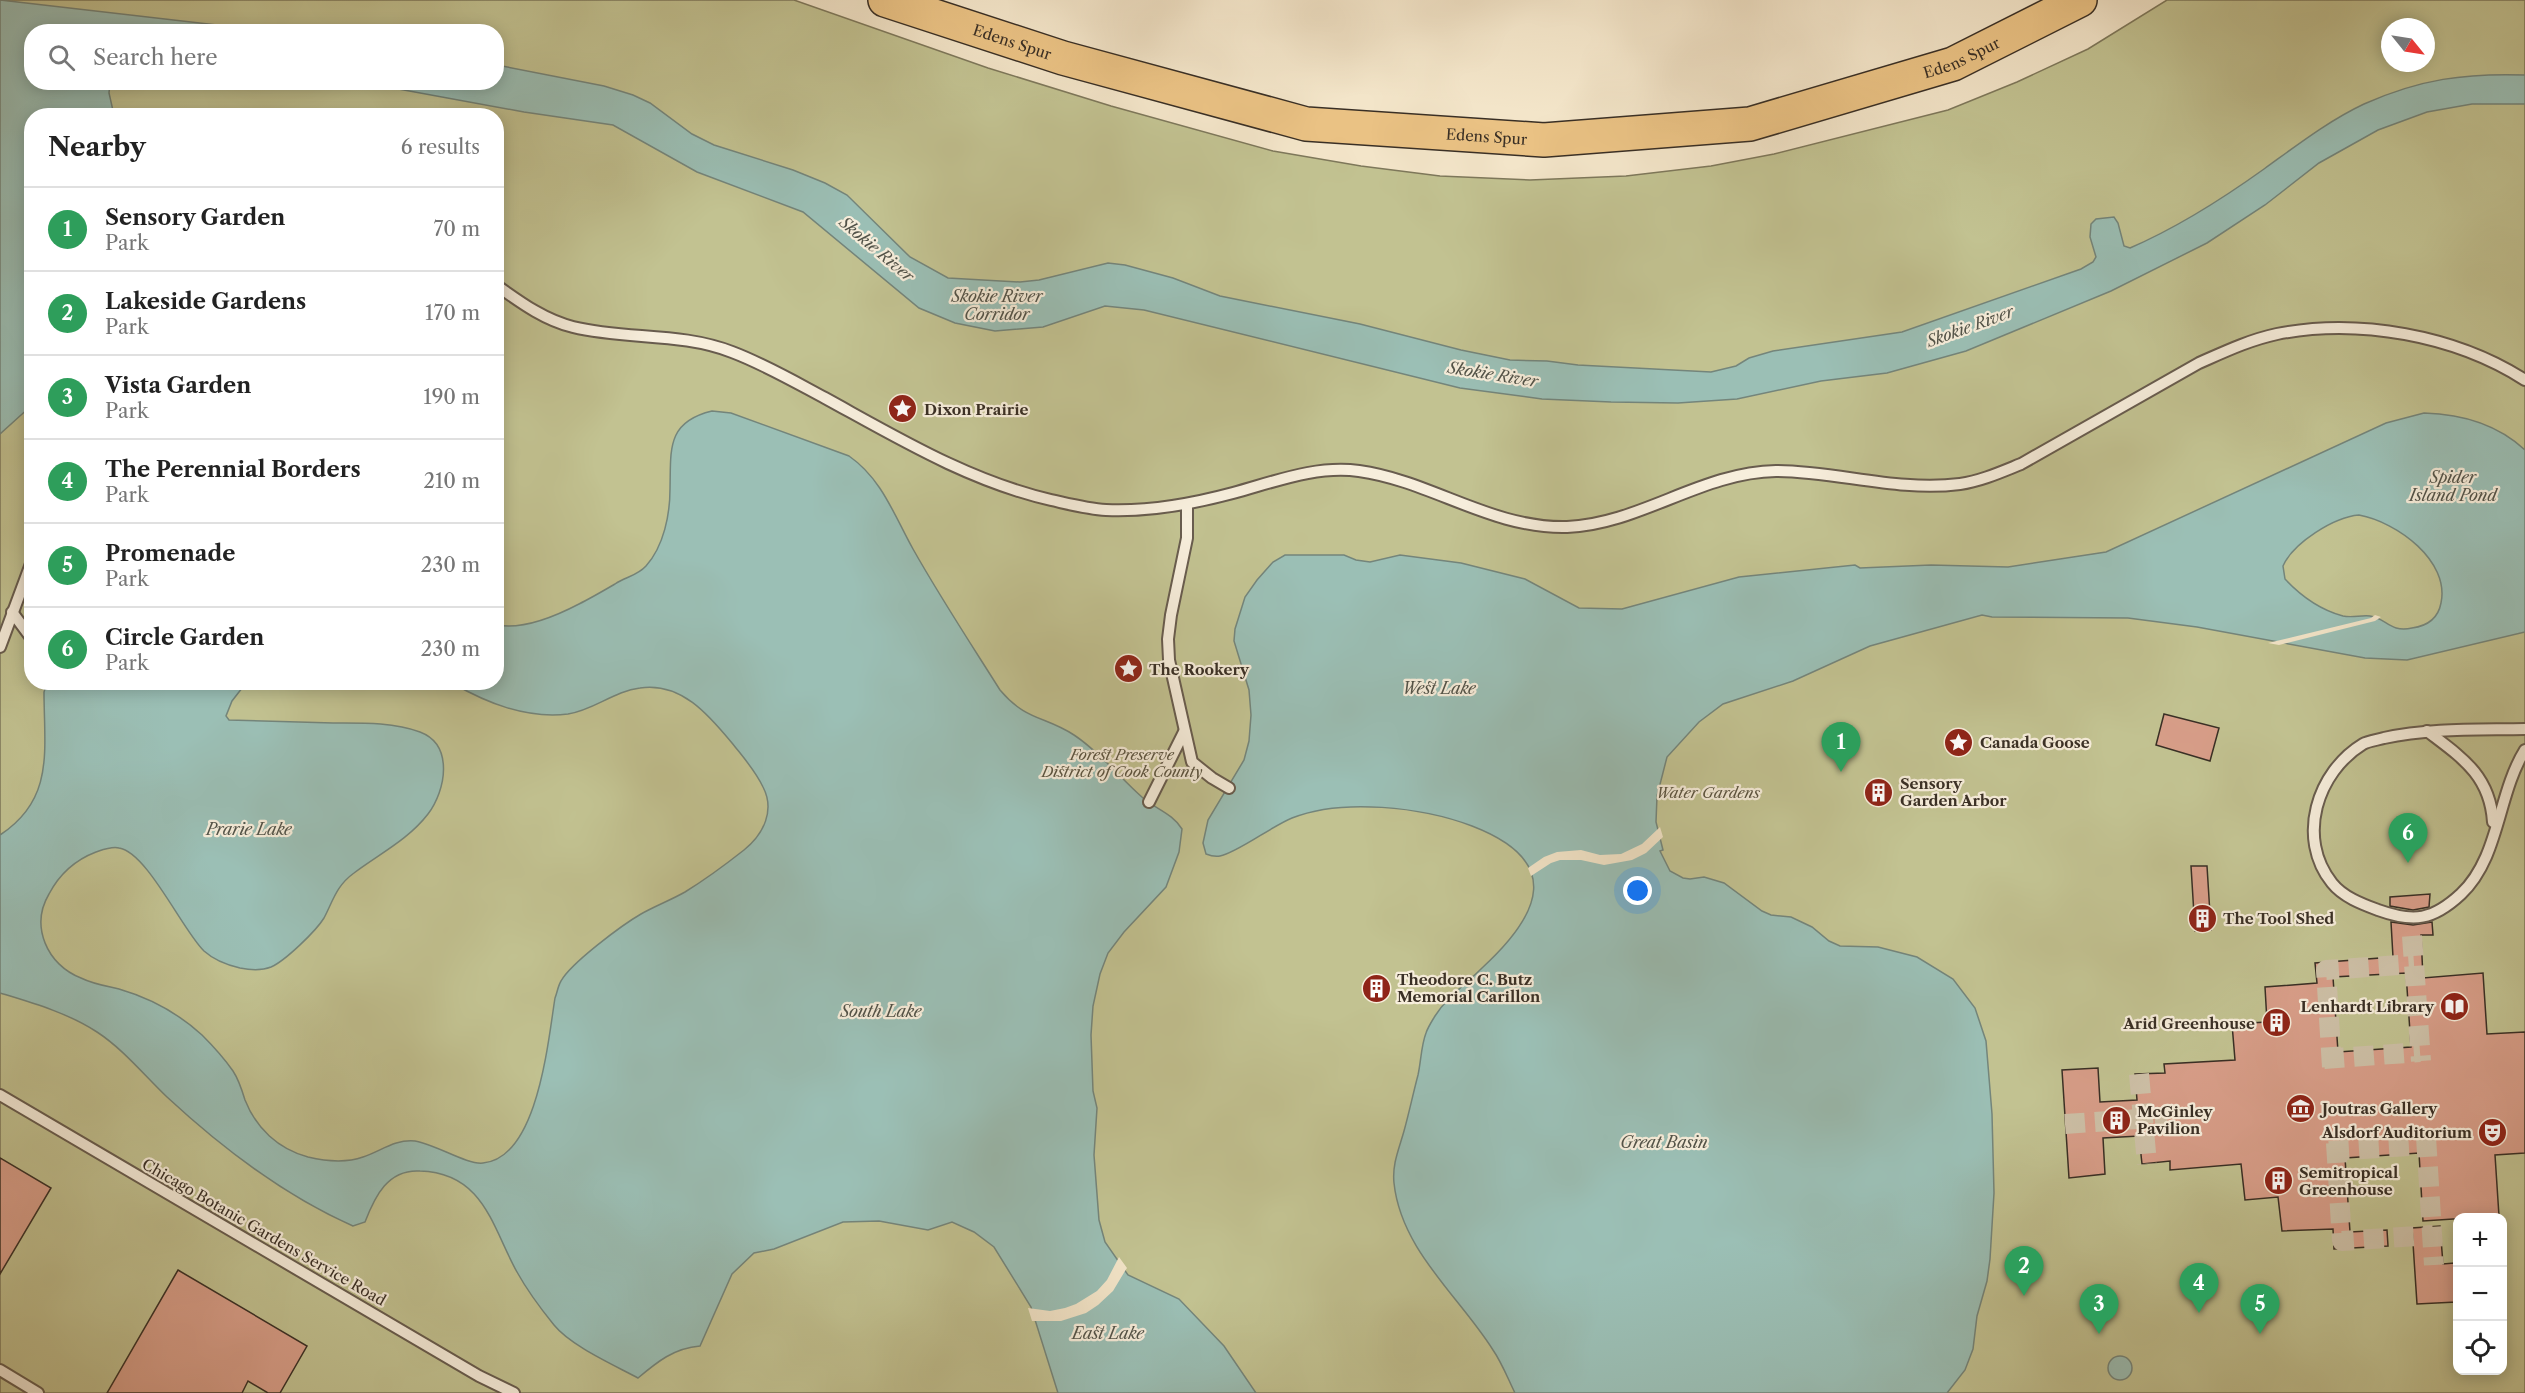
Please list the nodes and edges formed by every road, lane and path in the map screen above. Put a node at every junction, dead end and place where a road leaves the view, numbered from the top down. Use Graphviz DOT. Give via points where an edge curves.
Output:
graph roads {
  1 [pos="885,0"];
  2 [pos="2080,0"];
  3 [pos="504,290"];
  4 [pos="2525,380"];
  5 [pos="1187,504"];
  6 [pos="24,581"];
  7 [pos="12,612"];
  8 [pos="24,628"];
  9 [pos="0,646"];
  10 [pos="2525,729"];
  11 [pos="2427,731"];
  12 [pos="1184,732"];
  13 [pos="2525,750"];
  14 [pos="1229,788"];
  15 [pos="1149,802"];
  16 [pos="2494,831"];
  17 [pos="0,1095"];
  18 [pos="0,1371"];
  19 [pos="38,1393"];
  20 [pos="514,1393"];
  1 -- 2 [label="highway, Edens Spur" via="1063,58 1306,124 1544,140 1750,124 1953,64"];
  3 -- 5 [label="lane" via="537,313 570,327 701,342 730,351 960,471 999,486 1102,510"];
  4 -- 5 [label="lane" via="2498,364 2447,345 2375,330 2321,328 2277,334 2225,351 2021,464 1962,484 1898,485 1775,471 1744,474 1634,512 1552,527 1506,520 1400,481 1334,469"];
  5 -- 12 [label="lane" via="1186,538 1168,639"];
  6 -- 7 [label="lane"];
  7 -- 8 [label="lane"];
  7 -- 9 [label="lane"];
  10 -- 11 [label="lane"];
  11 -- 16 [label="lane" via="2477,773 2492,804"];
  11 -- 16 [label="lane" via="2364,743 2330,776 2320,793 2314,838 2332,883 2350,898 2384,912 2412,919 2426,917 2448,904 2477,877 2488,856"];
  12 -- 14 [label="lane" via="1192,762"];
  12 -- 15 [label="lane"];
  13 -- 16 [label="lane" via="2512,772"];
  17 -- 20 [label="lane, Chicago Botanic Gardens Service Road"];
  18 -- 19 [label="lane"];
}
